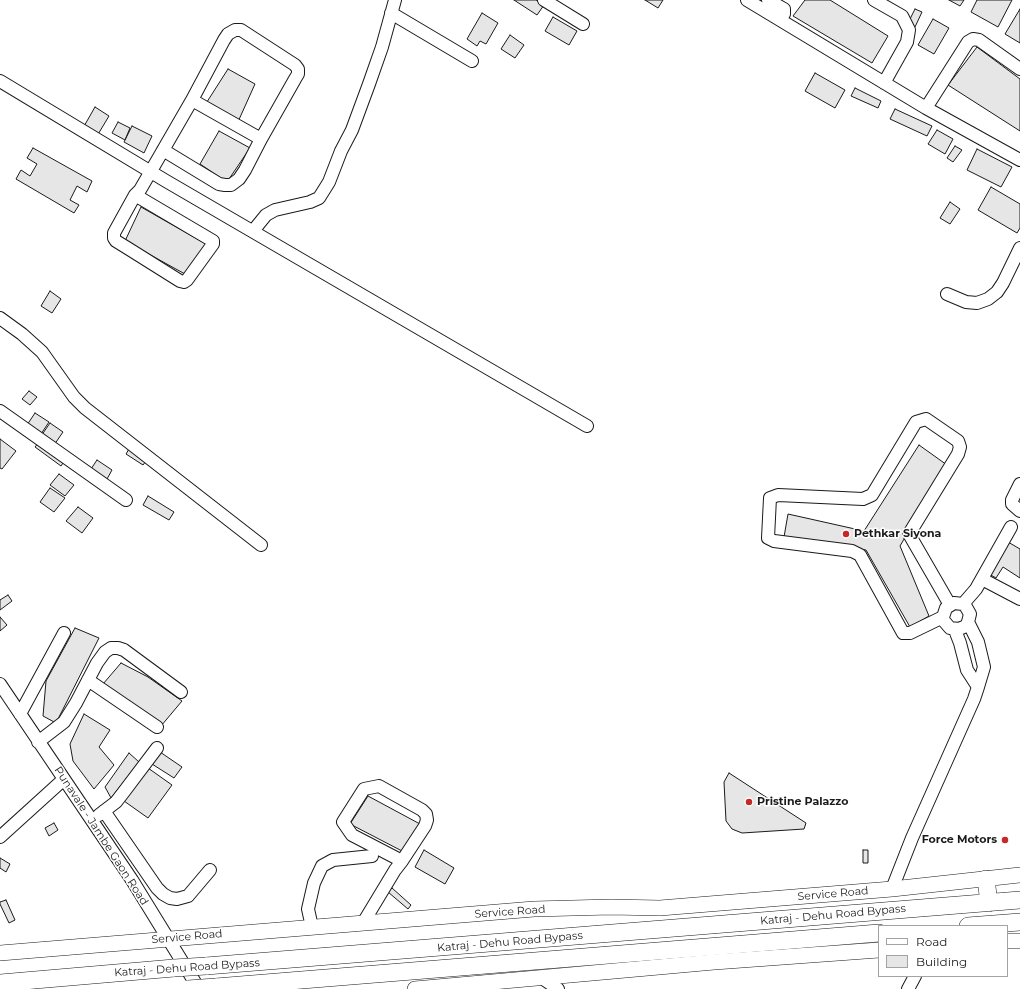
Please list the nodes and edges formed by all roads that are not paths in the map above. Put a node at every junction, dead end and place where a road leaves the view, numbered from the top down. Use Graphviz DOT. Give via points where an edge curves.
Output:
graph roads {
  1 [pos="395,0"];
  2 [pos="544,0"];
  3 [pos="747,0"];
  4 [pos="768,0"];
  5 [pos="874,0"];
  6 [pos="391,13"];
  7 [pos="780,20"];
  8 [pos="583,24"];
  9 [pos="472,61"];
  10 [pos="1020,68"];
  11 [pos="0,81"];
  12 [pos="884,82"];
  13 [pos="192,100"];
  14 [pos="926,108"];
  15 [pos="261,139"];
  16 [pos="163,150"];
  17 [pos="1020,160"];
  18 [pos="151,171"];
  19 [pos="135,195"];
  20 [pos="253,231"];
  21 [pos="1020,248"];
  22 [pos="947,294"];
  23 [pos="0,318"];
  24 [pos="0,411"];
  25 [pos="587,426"];
  26 [pos="1020,484"];
  27 [pos="126,500"];
  28 [pos="1020,511"];
  29 [pos="1010,527"];
  30 [pos="261,545"];
  31 [pos="982,579"];
  32 [pos="1020,599"];
  33 [pos="962,604"];
  34 [pos="950,605"];
  35 [pos="943,617"];
  36 [pos="968,622"];
  37 [pos="955,630"];
  38 [pos="64,633"];
  39 [pos="88,680"];
  40 [pos="0,684"];
  41 [pos="978,687"];
  42 [pos="181,692"];
  43 [pos="20,714"];
  44 [pos="157,727"];
  45 [pos="38,742"];
  46 [pos="157,748"];
  47 [pos="64,779"];
  48 [pos="104,811"];
  49 [pos="92,821"];
  50 [pos="0,837"];
  51 [pos="372,856"];
  52 [pos="402,861"];
  53 [pos="210,870"];
  54 [pos="1020,875"];
  55 [pos="986,879"];
  56 [pos="892,889"];
  57 [pos="1020,900"];
  58 [pos="989,903"];
  59 [pos="1020,922"];
  60 [pos="363,923"];
  61 [pos="981,925"];
  62 [pos="312,927"];
  63 [pos="878,933"];
  64 [pos="167,939"];
  65 [pos="1008,941"];
  66 [pos="1020,941"];
  67 [pos="878,950"];
  68 [pos="0,953"];
  69 [pos="914,977"];
  70 [pos="542,978"];
  71 [pos="0,983"];
  72 [pos="188,989"];
  73 [pos="199,989"];
  74 [pos="415,989"];
  75 [pos="558,989"];
  76 [pos="908,989"];
  1 -- 6 [label="street"];
  2 -- 8 [label="street"];
  3 -- 7 [label="street"];
  4 -- 7 [label="street" via="784,9"];
  5 -- 12 [label="street" via="902,16 909,30 907,42"];
  6 -- 9 [label="street"];
  6 -- 20 [label="street" via="382,47 352,130 329,182 319,198 275,210 266,215"];
  7 -- 12 [label="street"];
  10 -- 14 [label="street" via="979,40 973,39 968,42"];
  11 -- 18 [label="street"];
  12 -- 14 [label="street"];
  13 -- 15 [label="street"];
  13 -- 15 [label="street" via="228,34 241,30 298,69 298,74"];
  13 -- 16 [label="street"];
  14 -- 17 [label="street"];
  15 -- 16 [label="street" via="239,179 232,185 219,184"];
  16 -- 18 [label="street"];
  18 -- 19 [label="street"];
  18 -- 20 [label="street"];
  19 -- 19 [label="street" via="114,233 114,238 184,282 213,241"];
  20 -- 25 [label="street"];
  21 -- 22 [label="street" via="1003,283 988,300 966,302"];
  23 -- 30 [label="street" via="42,352 74,397 85,408"];
  24 -- 27 [label="street"];
  26 -- 28 [label="street" via="1012,500 1012,504"];
  29 -- 31 [label="street"];
  31 -- 32 [label="street"];
  31 -- 33 [label="street"];
  33 -- 34 [label="street"];
  33 -- 36 [label="street" via="969,610"];
  34 -- 35 [label="street"];
  34 -- 35 [label="street" via="909,534 960,447 958,441 926,419 916,422 872,495 863,499 778,495 770,498 768,538 774,542 852,551 860,555 903,633 910,634"];
  35 -- 37 [label="street" via="947,625"];
  36 -- 37 [label="street" via="963,628"];
  36 -- 41 [label="street" via="978,642 984,667"];
  37 -- 41 [label="street" via="967,670"];
  38 -- 43 [label="street"];
  39 -- 42 [label="street" via="106,652 111,648 118,648"];
  39 -- 44 [label="street"];
  39 -- 45 [label="street" via="64,722"];
  40 -- 43 [label="street, Punavale - Jambe Gaon Road"];
  41 -- 56 [label="street"];
  43 -- 45 [label="street, Punavale - Jambe Gaon Road"];
  45 -- 47 [label="street, Punavale - Jambe Gaon Road"];
  46 -- 48 [label="street" via="116,802"];
  47 -- 49 [label="street, Punavale - Jambe Gaon Road"];
  47 -- 50 [label="street"];
  48 -- 49 [label="street"];
  48 -- 53 [label="street" via="163,894 177,899 188,896"];
  49 -- 64 [label="street, Punavale - Jambe Gaon Road" via="132,880"];
  51 -- 62 [label="street" via="333,860 322,866 314,882 308,909"];
  52 -- 52 [label="street" via="425,826 426,814 379,786 364,789 343,822 352,835"];
  52 -- 60 [label="street"];
  54 -- 55 [label="main road, Service Road"];
  55 -- 56 [label="main road, Service Road"];
  55 -- 58 [label="highway"];
  56 -- 60 [label="main road, Service Road" via="660,908 534,910"];
  57 -- 58 [label="highway, Katraj - Dehu Road Bypass"];
  58 -- 71 [label="highway, Katraj - Dehu Road Bypass, bridge"];
  59 -- 61 [label="highway"];
  60 -- 62 [label="main road, Service Road"];
  62 -- 64 [label="main road, Service Road"];
  63 -- 72 [label="highway, Katraj - Dehu Road Bypass, bridge"];
  64 -- 68 [label="main road, Service Road"];
  64 -- 73 [label="street, Punavale - Jambe Gaon Road"];
  65 -- 66 [label="main road"];
  67 -- 70 [label="main road"];
  69 -- 76 [label="street"];
  70 -- 74 [label="main road"];
  70 -- 75 [label="street"];
}
